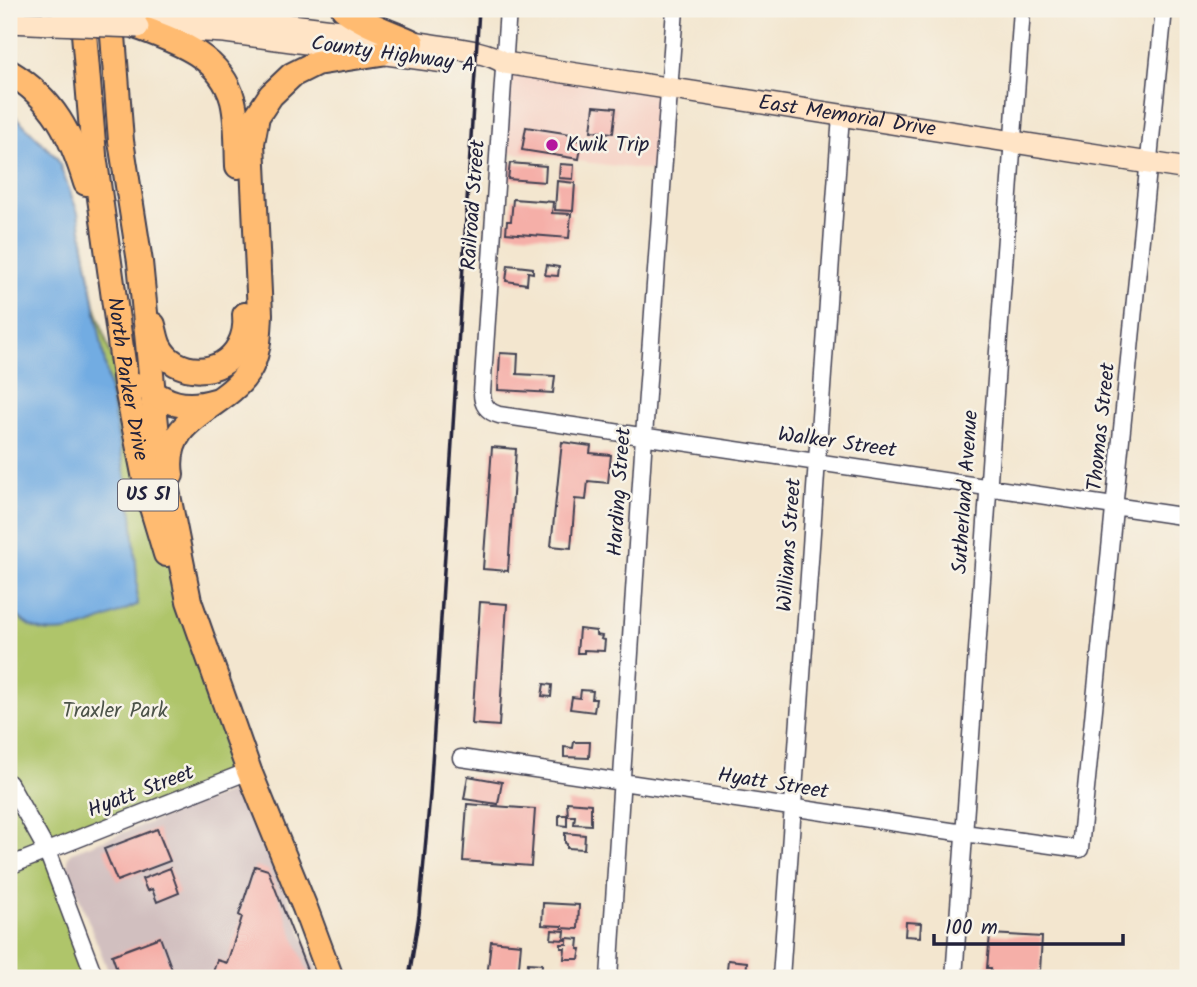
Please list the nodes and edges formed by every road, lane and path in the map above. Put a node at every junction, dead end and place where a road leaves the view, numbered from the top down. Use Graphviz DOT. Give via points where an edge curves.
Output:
graph roads {
  1 [pos="69,9"];
  2 [pos="82,9"];
  3 [pos="111,9"];
  4 [pos="344,9"];
  5 [pos="509,9"];
  6 [pos="675,9"];
  7 [pos="1022,9"];
  8 [pos="1164,9"];
  9 [pos="143,16"];
  10 [pos="9,22"];
  11 [pos="412,42"];
  12 [pos="381,53"];
  13 [pos="505,63"];
  14 [pos="9,72"];
  15 [pos="669,89"];
  16 [pos="841,115"];
  17 [pos="1013,142"];
  18 [pos="1149,163"];
  19 [pos="1188,169"];
  20 [pos="106,243"];
  21 [pos="140,262"];
  22 [pos="120,338"];
  23 [pos="153,394"];
  24 [pos="217,400"];
  25 [pos="484,404"];
  26 [pos="644,436"];
  27 [pos="817,462"];
  28 [pos="988,487"];
  29 [pos="1115,505"];
  30 [pos="173,517"];
  31 [pos="1188,517"];
  32 [pos="236,734"];
  33 [pos="461,758"];
  34 [pos="249,772"];
  35 [pos="622,782"];
  36 [pos="9,783"];
  37 [pos="792,808"];
  38 [pos="964,833"];
  39 [pos="1080,849"];
  40 [pos="47,851"];
  41 [pos="9,866"];
  42 [pos="96,978"];
  43 [pos="331,978"];
  44 [pos="609,978"];
  45 [pos="781,978"];
  46 [pos="954,978"];
  1 -- 9 [label="main road, County Highway A, bridge"];
  2 -- 20 [label="main road, North Parker Drive / US 51"];
  3 -- 21 [label="main road, North Parker Drive / US 51" via="121,141"];
  4 -- 11 [label="main road"];
  5 -- 13 [label="street, Railroad Street"];
  6 -- 15 [label="street, Harding Street"];
  7 -- 17 [label="street, Sutherland Avenue"];
  8 -- 18 [label="street, Thomas Street"];
  9 -- 10 [label="main road, County Highway A, bridge" via="53,24"];
  9 -- 11 [label="main road, County Highway A" via="268,22"];
  9 -- 12 [label="main road, County Highway A"];
  9 -- 21 [label="main road" via="212,64 233,103 245,321 240,345 228,360 211,368 190,369 170,360 156,338"];
  11 -- 13 [label="main road, County Highway A" via="492,55"];
  12 -- 13 [label="main road, County Highway A" via="490,69"];
  12 -- 24 [label="main road" via="316,63 292,75 257,116 252,143 258,339 247,373"];
  13 -- 15 [label="main road, East Memorial Drive"];
  13 -- 25 [label="street, Railroad Street"];
  14 -- 20 [label="main road" via="34,89 62,125 76,150"];
  15 -- 16 [label="main road, East Memorial Drive"];
  15 -- 26 [label="street, Harding Street"];
  16 -- 17 [label="main road, East Memorial Drive"];
  16 -- 27 [label="street, Williams Street"];
  17 -- 18 [label="main road, East Memorial Drive"];
  17 -- 28 [label="street, Sutherland Avenue"];
  18 -- 19 [label="main road, East Memorial Drive"];
  18 -- 29 [label="street, Thomas Street"];
  20 -- 22 [label="main road, North Parker Drive / US 51"];
  21 -- 23 [label="main road, North Parker Drive / US 51"];
  22 -- 23 [label="main road" via="134,375"];
  22 -- 32 [label="main road, North Parker Drive / US 51" via="148,494 166,554"];
  23 -- 24 [label="main road" via="177,404"];
  23 -- 30 [label="main road, North Parker Drive / US 51"];
  24 -- 30 [label="main road" via="178,433 170,465"];
  25 -- 26 [label="street, Walker Street" via="499,415"];
  26 -- 27 [label="street, Walker Street"];
  26 -- 35 [label="street, Harding Street"];
  27 -- 28 [label="street, Walker Street"];
  27 -- 37 [label="street, Williams Street"];
  28 -- 29 [label="street, Walker Street"];
  28 -- 38 [label="street, Sutherland Avenue"];
  29 -- 31 [label="street, Walker Street"];
  29 -- 39 [label="street, Thomas Street"];
  30 -- 32 [label="main road, North Parker Drive / US 51" via="189,601"];
  32 -- 34 [label="main road, North Parker Drive / US 51"];
  33 -- 35 [label="street, Hyatt Street"];
  34 -- 40 [label="street, Hyatt Street"];
  34 -- 43 [label="main road, North Parker Drive / US 51"];
  35 -- 37 [label="street, Hyatt Street"];
  35 -- 44 [label="street, Harding Street"];
  36 -- 40 [label="street"];
  37 -- 38 [label="street, Hyatt Street"];
  37 -- 45 [label="street, Williams Street"];
  38 -- 39 [label="street, Hyatt Street"];
  38 -- 46 [label="street, Sutherland Avenue"];
  40 -- 41 [label="street, Hyatt Street"];
  40 -- 42 [label="street"];
}
